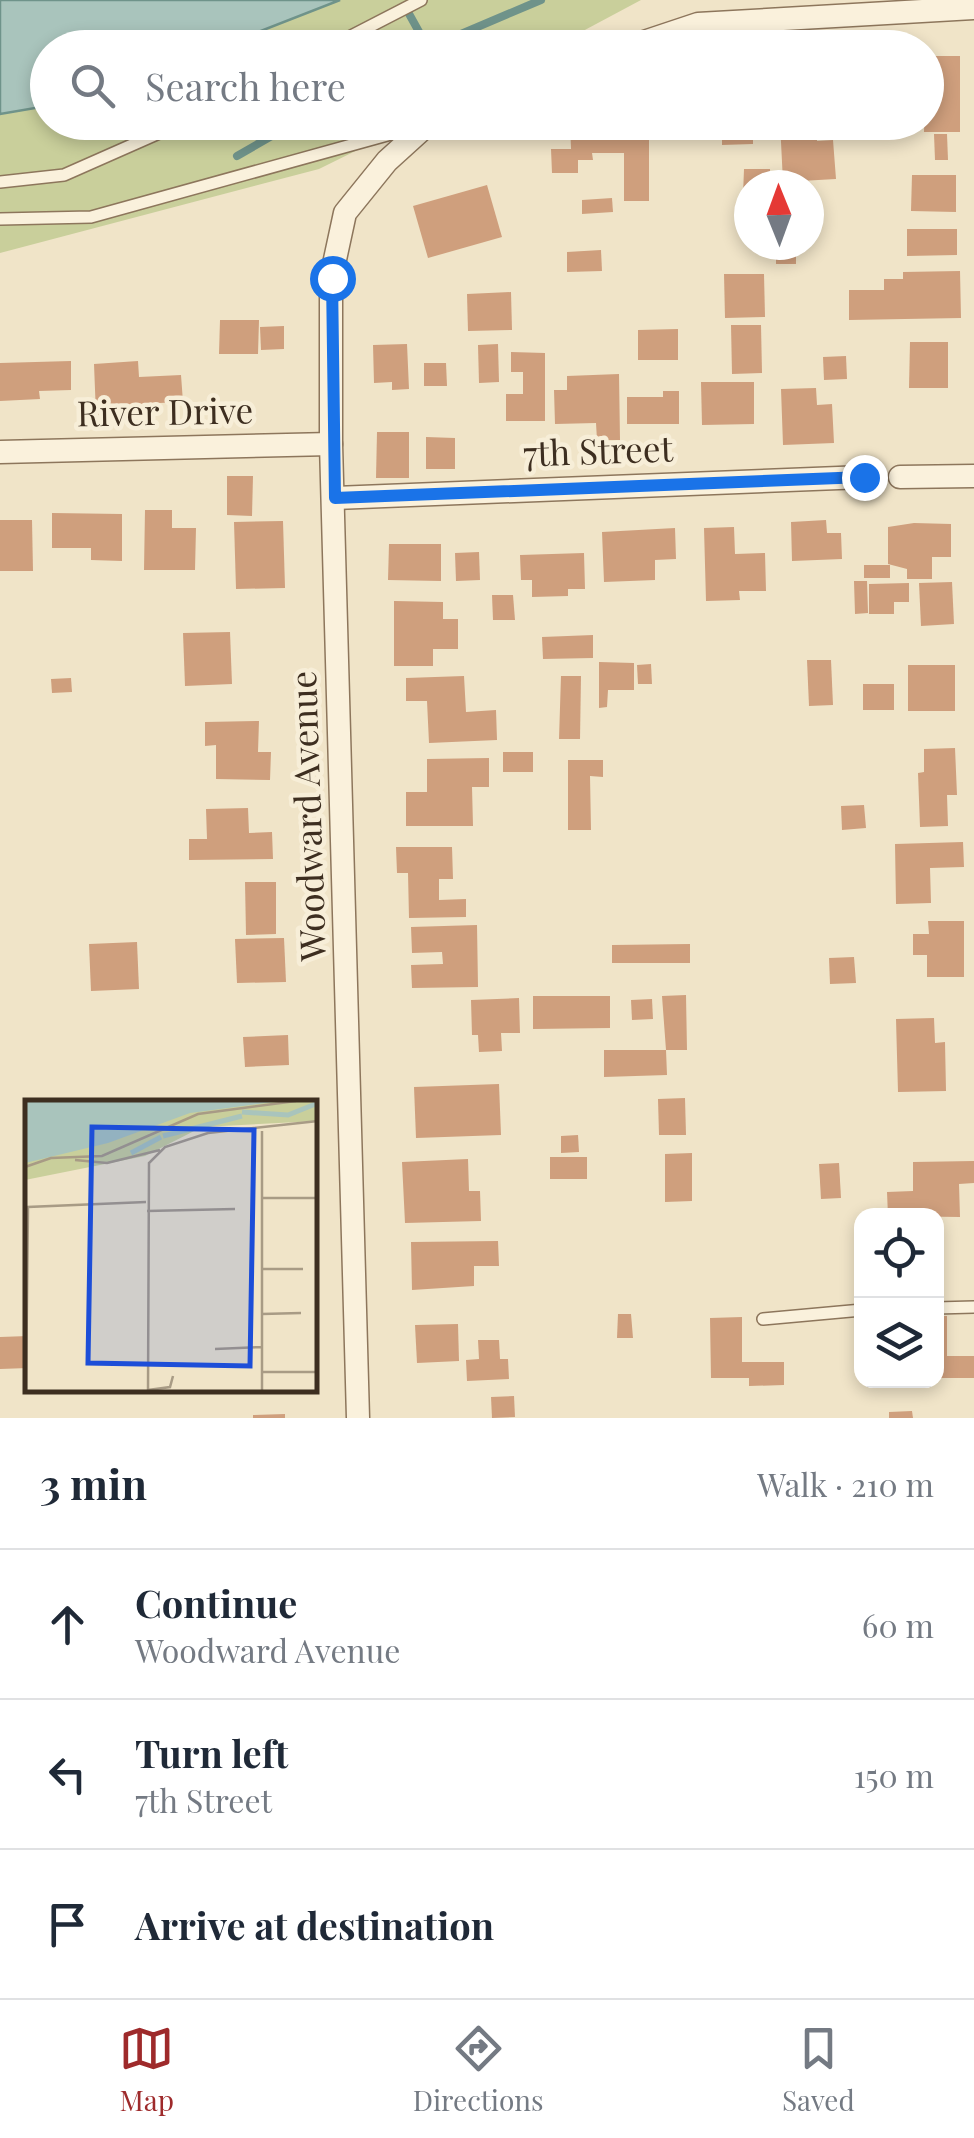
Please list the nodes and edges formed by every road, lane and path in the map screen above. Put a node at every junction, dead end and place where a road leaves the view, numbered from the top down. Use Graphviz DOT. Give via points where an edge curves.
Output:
graph roads {
  1 [pos="421,0"];
  2 [pos="974,8"];
  3 [pos="363,30"];
  4 [pos="680,30"];
  5 [pos="143,140"];
  6 [pos="368,140"];
  7 [pos="413,140"];
  8 [pos="0,182"];
  9 [pos="0,219"];
  10 [pos="331,444"];
  11 [pos="0,452"];
  12 [pos="974,476"];
  13 [pos="864,477"];
  14 [pos="900,477"];
  15 [pos="335,498"];
  16 [pos="974,1307"];
  17 [pos="944,1308"];
  18 [pos="854,1311"];
  19 [pos="763,1319"];
  20 [pos="358,1418"];
  1 -- 3 [label="lane"];
  2 -- 4 [label="street"];
  5 -- 8 [label="lane" via="64,175"];
  6 -- 9 [label="lane" via="91,217"];
  7 -- 10 [label="street, Woodward Avenue" via="344,213 332,278"];
  10 -- 11 [label="street, River Drive"];
  10 -- 15 [label="street, Woodward Avenue"];
  12 -- 14 [label="street"];
  13 -- 15 [label="street, 7th Street"];
  15 -- 20 [label="street, Woodward Avenue"];
  16 -- 17 [label="lane"];
  18 -- 19 [label="lane"];
}
